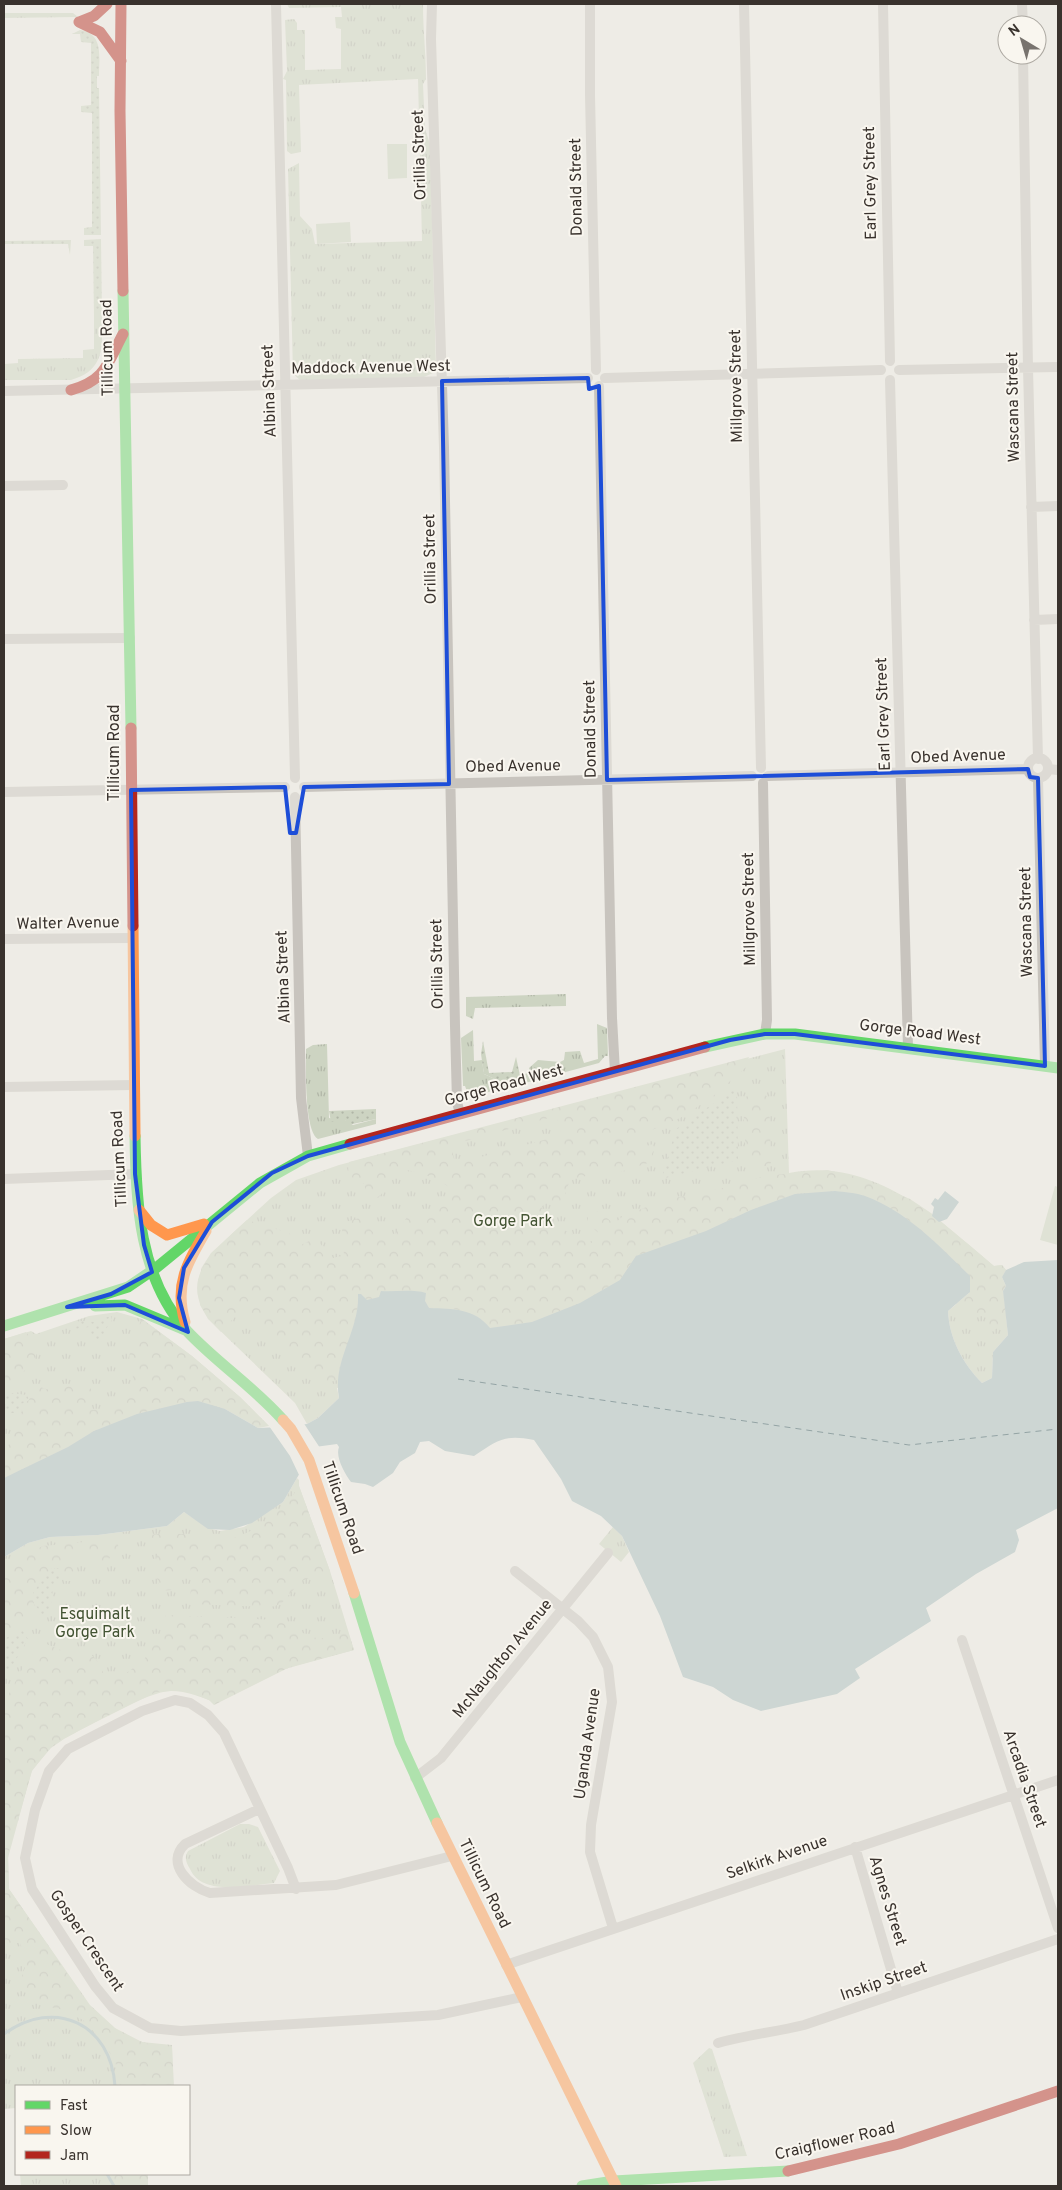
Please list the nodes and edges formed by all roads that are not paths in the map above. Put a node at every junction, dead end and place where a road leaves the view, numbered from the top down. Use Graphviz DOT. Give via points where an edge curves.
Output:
graph roads {
  1 [pos="107,4"];
  2 [pos="121,4"];
  3 [pos="276,4"];
  4 [pos="432,4"];
  5 [pos="590,4"];
  6 [pos="744,4"];
  7 [pos="883,4"];
  8 [pos="121,61"];
  9 [pos="1023,65"];
  10 [pos="124,331"];
  11 [pos="890,361"];
  12 [pos="1058,367"];
  13 [pos="1028,368"];
  14 [pos="596,370"];
  15 [pos="881,370"];
  16 [pos="899,370"];
  17 [pos="752,374"];
  18 [pos="588,378"];
  19 [pos="890,380"];
  20 [pos="442,381"];
  21 [pos="602,382"];
  22 [pos="285,385"];
  23 [pos="71,390"];
  24 [pos="124,390"];
  25 [pos="4,391"];
  26 [pos="63,485"];
  27 [pos="4,486"];
  28 [pos="1058,506"];
  29 [pos="1031,507"];
  30 [pos="1058,619"];
  31 [pos="1034,620"];
  32 [pos="130,638"];
  33 [pos="4,639"];
  34 [pos="1038,759"];
  35 [pos="761,768"];
  36 [pos="1028,769"];
  37 [pos="1053,769"];
  38 [pos="901,774"];
  39 [pos="752,776"];
  40 [pos="295,778"];
  41 [pos="1038,778"];
  42 [pos="607,780"];
  43 [pos="766,780"];
  44 [pos="449,784"];
  45 [pos="285,787"];
  46 [pos="304,787"];
  47 [pos="131,790"];
  48 [pos="4,792"];
  49 [pos="295,797"];
  50 [pos="133,938"];
  51 [pos="4,939"];
  52 [pos="765,1034"];
  53 [pos="908,1048"];
  54 [pos="1045,1066"];
  55 [pos="1058,1068"];
  56 [pos="615,1072"];
  57 [pos="134,1085"];
  58 [pos="4,1087"];
  59 [pos="460,1114"];
  60 [pos="308,1156"];
  61 [pos="135,1174"];
  62 [pos="4,1179"];
  63 [pos="139,1210"];
  64 [pos="212,1222"];
  65 [pos="152,1272"];
  66 [pos="67,1307"];
  67 [pos="4,1326"];
  68 [pos="188,1332"];
  69 [pos="608,1553"];
  70 [pos="515,1571"];
  71 [pos="563,1610"];
  72 [pos="962,1640"];
  73 [pos="415,1778"];
  74 [pos="1058,1780"];
  75 [pos="1013,1795"];
  76 [pos="259,1809"];
  77 [pos="855,1847"];
  78 [pos="452,1856"];
  79 [pos="296,1890"];
  80 [pos="613,1928"];
  81 [pos="1058,1928"];
  82 [pos="1058,1939"];
  83 [pos="506,1965"];
  84 [pos="898,1993"];
  85 [pos="522,1997"];
  86 [pos="718,2043"];
  87 [pos="1058,2091"];
  88 [pos="763,2174"];
  89 [pos="615,2184"];
  90 [pos="582,2186"];
  91 [pos="768,2186"];
  1 -- 8 [label="main road" via="94,16 79,22 100,32"];
  2 -- 8 [label="main road, Tillicum Road"];
  3 -- 22 [label="street, Albina Street"];
  4 -- 20 [label="street, Orillia Street"];
  5 -- 14 [label="street, Donald Street"];
  6 -- 17 [label="street, Millgrove Street"];
  7 -- 11 [label="street, Earl Grey Street"];
  8 -- 10 [label="main road, Tillicum Road"];
  9 -- 13 [label="street, Wascana Street"];
  10 -- 23 [label="main road" via="103,370 90,384"];
  10 -- 24 [label="main road, Tillicum Road"];
  11 -- 15 [label="street" via="884,363"];
  11 -- 16 [label="street"];
  12 -- 13 [label="street"];
  13 -- 16 [label="street"];
  13 -- 29 [label="street, Wascana Street"];
  14 -- 18 [label="street"];
  14 -- 21 [label="street" via="603,373"];
  15 -- 17 [label="street"];
  15 -- 19 [label="street" via="882,376"];
  16 -- 19 [label="street"];
  17 -- 21 [label="street"];
  17 -- 35 [label="street, Millgrove Street"];
  18 -- 20 [label="street, Maddock Avenue West"];
  18 -- 21 [label="street" via="592,385"];
  19 -- 38 [label="street, Earl Grey Street"];
  20 -- 22 [label="street, Maddock Avenue West"];
  20 -- 44 [label="street, Orillia Street"];
  21 -- 42 [label="street, Donald Street"];
  22 -- 24 [label="street, Maddock Avenue West"];
  22 -- 40 [label="street, Albina Street"];
  23 -- 24 [label="street, Maddock Avenue West"];
  23 -- 25 [label="street, Maddock Avenue West"];
  24 -- 32 [label="main road, Tillicum Road"];
  26 -- 27 [label="street"];
  28 -- 29 [label="street"];
  29 -- 31 [label="street, Wascana Street"];
  30 -- 31 [label="street"];
  31 -- 34 [label="street, Wascana Street"];
  32 -- 33 [label="street"];
  32 -- 47 [label="main road, Tillicum Road"];
  34 -- 36 [label="street" via="1030,763"];
  34 -- 37 [label="street"];
  35 -- 39 [label="street" via="756,769"];
  35 -- 43 [label="street" via="767,771"];
  36 -- 38 [label="street, Obed Avenue"];
  36 -- 41 [label="street" via="1033,777"];
  37 -- 41 [label="street"];
  38 -- 43 [label="street, Obed Avenue"];
  38 -- 53 [label="street, Earl Grey Street"];
  39 -- 42 [label="street, Obed Avenue"];
  39 -- 43 [label="street" via="756,783"];
  40 -- 45 [label="street"];
  40 -- 46 [label="street" via="302,781"];
  41 -- 54 [label="street, Wascana Street"];
  42 -- 44 [label="street, Obed Avenue"];
  42 -- 56 [label="street, Donald Street"];
  43 -- 52 [label="street, Millgrove Street" via="768,1020"];
  44 -- 46 [label="street, Obed Avenue"];
  44 -- 59 [label="street, Orillia Street"];
  45 -- 47 [label="street"];
  45 -- 49 [label="street" via="287,794"];
  46 -- 49 [label="street" via="302,794"];
  47 -- 48 [label="street"];
  47 -- 50 [label="main road, Tillicum Road"];
  49 -- 60 [label="street, Albina Street" via="301,1098"];
  50 -- 51 [label="street, Walter Avenue"];
  50 -- 57 [label="main road, Tillicum Road"];
  52 -- 53 [label="main road, Gorge Road West" via="796,1034"];
  52 -- 56 [label="main road, Gorge Road West" via="738,1038"];
  53 -- 54 [label="main road, Gorge Road West"];
  54 -- 55 [label="main road, Gorge Road West"];
  56 -- 59 [label="main road, Gorge Road West"];
  57 -- 58 [label="street"];
  57 -- 61 [label="main road, Tillicum Road"];
  59 -- 60 [label="main road, Gorge Road West"];
  60 -- 64 [label="main road, Gorge Road West" via="272,1173"];
  61 -- 62 [label="street"];
  61 -- 63 [label="main road, Tillicum Road"];
  63 -- 64 [label="main road" via="151,1225 167,1235"];
  63 -- 65 [label="main road, Tillicum Road"];
  64 -- 65 [label="main road, Gorge Road West"];
  64 -- 68 [label="main road" via="184,1268 180,1284 180,1312"];
  65 -- 66 [label="main road, Gorge Road West" via="132,1286"];
  65 -- 68 [label="main road, Tillicum Road" via="166,1302"];
  66 -- 67 [label="main road, Gorge Road West"];
  66 -- 68 [label="main road" via="125,1305"];
  68 -- 73 [label="main road, Tillicum Road" via="251,1386 280,1416 303,1449 315,1474 388,1710"];
  69 -- 71 [label="street, McNaughton Avenue"];
  70 -- 71 [label="street, Uganda Avenue"];
  71 -- 73 [label="street, McNaughton Avenue" via="441,1758"];
  71 -- 80 [label="street, Uganda Avenue" via="593,1637 611,1681 609,1722 591,1825 590,1852"];
  72 -- 75 [label="street, Arcadia Street"];
  73 -- 78 [label="main road, Tillicum Road"];
  74 -- 75 [label="street, Selkirk Avenue"];
  75 -- 77 [label="street, Selkirk Avenue"];
  75 -- 81 [label="street, Arcadia Street"];
  76 -- 79 [label="street, Gosper Crescent"];
  76 -- 79 [label="street" via="185,1844 178,1850 178,1865 192,1885 210,1892"];
  76 -- 85 [label="street, Gosper Crescent" via="224,1732 201,1708 175,1700 142,1711 68,1749 49,1771 35,1810 25,1858 32,1889 95,1986 113,2008 150,2028 180,2031 438,2015"];
  77 -- 80 [label="street, Selkirk Avenue"];
  77 -- 84 [label="street, Agnes Street"];
  78 -- 79 [label="street" via="336,1886"];
  78 -- 83 [label="main road, Tillicum Road"];
  80 -- 83 [label="street, Selkirk Avenue"];
  82 -- 84 [label="street, Inskip Street"];
  83 -- 85 [label="main road, Tillicum Road"];
  84 -- 86 [label="street, Inskip Street" via="804,2025 748,2034"];
  85 -- 89 [label="main road, Tillicum Road"];
  87 -- 88 [label="main road, Craigflower Road" via="899,2144 784,2172"];
  88 -- 89 [label="main road, Craigflower Road"];
  88 -- 91 [label="main road"];
  89 -- 90 [label="main road, Craigflower Road"];
}
